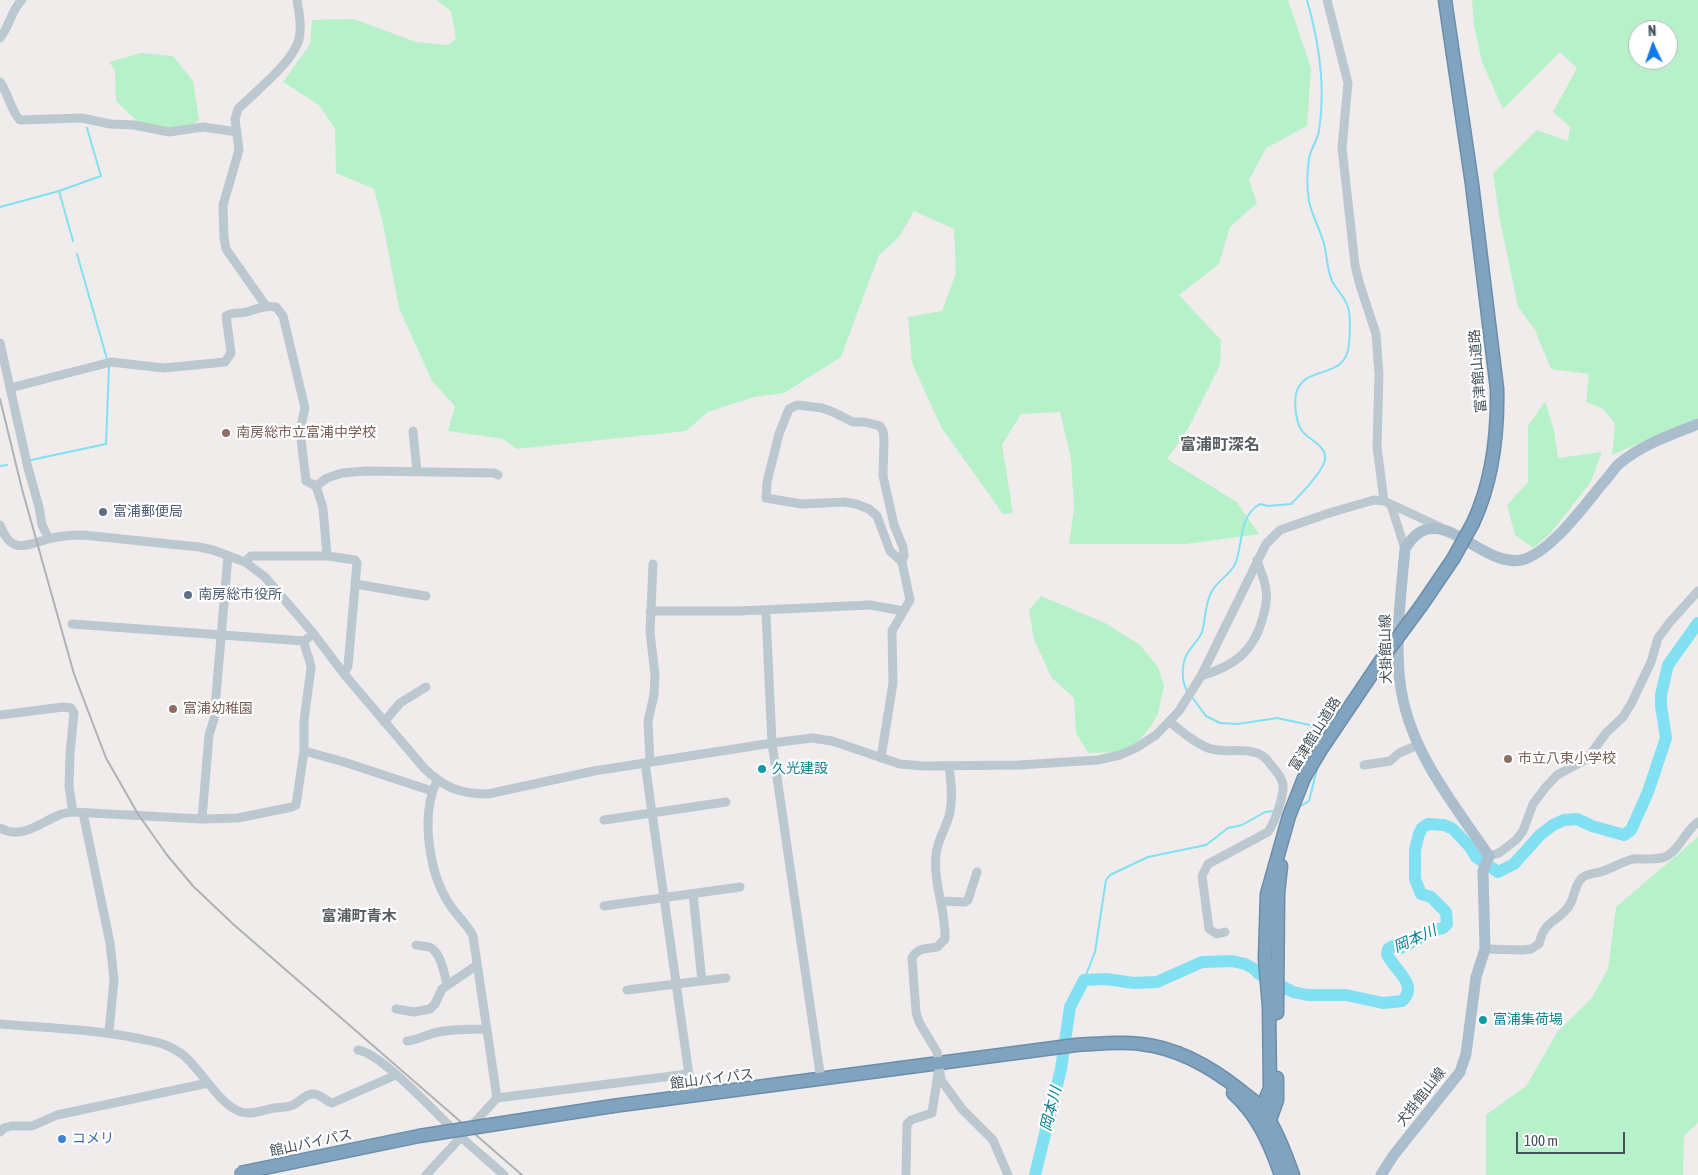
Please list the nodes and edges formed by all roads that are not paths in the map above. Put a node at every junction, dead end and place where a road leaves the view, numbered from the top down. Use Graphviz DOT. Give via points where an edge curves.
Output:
graph roads {
  1 [pos="22,0"];
  2 [pos="297,0"];
  3 [pos="1327,0"];
  4 [pos="1445,0"];
  5 [pos="0,38"];
  6 [pos="0,82"];
  7 [pos="237,132"];
  8 [pos="266,306"];
  9 [pos="0,343"];
  10 [pos="10,388"];
  11 [pos="1698,424"];
  12 [pos="413,431"];
  13 [pos="417,472"];
  14 [pos="498,474"];
  15 [pos="316,486"];
  16 [pos="1388,503"];
  17 [pos="0,526"];
  18 [pos="1443,528"];
  19 [pos="49,539"];
  20 [pos="4,543"];
  21 [pos="1405,549"];
  22 [pos="228,556"];
  23 [pos="327,556"];
  24 [pos="1257,560"];
  25 [pos="245,562"];
  26 [pos="902,562"];
  27 [pos="653,564"];
  28 [pos="355,584"];
  29 [pos="1698,591"];
  30 [pos="426,596"];
  31 [pos="903,611"];
  32 [pos="650,612"];
  33 [pos="766,614"];
  34 [pos="72,624"];
  35 [pos="313,633"];
  36 [pos="222,635"];
  37 [pos="304,641"];
  38 [pos="344,674"];
  39 [pos="1201,676"];
  40 [pos="426,687"];
  41 [pos="0,715"];
  42 [pos="384,722"];
  43 [pos="1170,722"];
  44 [pos="772,743"];
  45 [pos="1418,745"];
  46 [pos="304,751"];
  47 [pos="881,758"];
  48 [pos="647,762"];
  49 [pos="1364,765"];
  50 [pos="949,766"];
  51 [pos="438,781"];
  52 [pos="432,791"];
  53 [pos="726,802"];
  54 [pos="73,812"];
  55 [pos="83,813"];
  56 [pos="652,813"];
  57 [pos="202,819"];
  58 [pos="604,820"];
  59 [pos="1698,822"];
  60 [pos="0,828"];
  61 [pos="1489,857"];
  62 [pos="977,872"];
  63 [pos="740,887"];
  64 [pos="693,894"];
  65 [pos="664,898"];
  66 [pos="941,901"];
  67 [pos="604,906"];
  68 [pos="1225,932"];
  69 [pos="416,945"];
  70 [pos="1485,948"];
  71 [pos="477,965"];
  72 [pos="726,978"];
  73 [pos="702,981"];
  74 [pos="447,984"];
  75 [pos="676,984"];
  76 [pos="627,990"];
  77 [pos="1273,1006"];
  78 [pos="396,1010"];
  79 [pos="0,1024"];
  80 [pos="487,1029"];
  81 [pos="109,1032"];
  82 [pos="407,1042"];
  83 [pos="358,1050"];
  84 [pos="1200,1063"];
  85 [pos="938,1069"];
  86 [pos="396,1074"];
  87 [pos="688,1074"];
  88 [pos="821,1080"];
  89 [pos="208,1083"];
  90 [pos="692,1096"];
  91 [pos="497,1098"];
  92 [pos="1261,1108"];
  93 [pos="1270,1120"];
  94 [pos="1257,1121"];
  95 [pos="0,1132"];
  96 [pos="461,1137"];
  97 [pos="235,1174"];
  98 [pos="426,1175"];
  99 [pos="504,1175"];
  100 [pos="906,1175"];
  101 [pos="1008,1175"];
  102 [pos="1281,1175"];
  103 [pos="1294,1175"];
  104 [pos="1381,1175"];
  1 -- 5 [label="street"];
  2 -- 7 [label="street" via="301,24 299,40 288,60 238,109"];
  3 -- 16 [label="street" via="1348,83 1342,148 1355,265 1376,334 1378,447"];
  4 -- 77 [label="highway, 富津館山道路, bridge" via="1496,370 1494,454 1473,523 1454,559 1322,748 1294,802 1284,834 1271,960"];
  6 -- 7 [label="street" via="20,120 82,118 169,132 203,127"];
  7 -- 8 [label="street" via="239,150 224,205 224,238 226,249"];
  8 -- 10 [label="street" via="226,316 231,353 225,362 164,368 111,362"];
  8 -- 15 [label="street" via="276,307 283,316 305,408 300,430 306,482"];
  9 -- 10 [label="street"];
  10 -- 19 [label="street" via="42,524"];
  11 -- 18 [label="main road" via="1648,444 1620,464 1573,520 1544,548 1523,560 1493,555"];
  12 -- 13 [label="street"];
  13 -- 14 [label="street"];
  13 -- 15 [label="street" via="342,473"];
  15 -- 23 [label="street" via="323,514"];
  16 -- 18 [label="street"];
  16 -- 21 [label="street"];
  16 -- 24 [label="street" via="1374,500 1280,530 1272,536"];
  17 -- 20 [label="street"];
  18 -- 21 [label="main road" via="1417,534"];
  19 -- 20 [label="street" via="23,547"];
  19 -- 22 [label="street" via="83,535 120,538 198,546"];
  21 -- 45 [label="main road, 犬掛館山線" via="1399,634 1400,681"];
  22 -- 25 [label="street"];
  22 -- 36 [label="street"];
  23 -- 25 [label="street" via="262,554 251,556"];
  23 -- 28 [label="street" via="355,560"];
  24 -- 39 [label="street"];
  24 -- 39 [label="street" via="1267,591 1260,626 1249,649 1233,663"];
  25 -- 35 [label="street" via="265,577"];
  26 -- 26 [label="street" via="890,551 877,516 869,509 844,502 802,504 766,498 766,482 776,443 789,409 797,405 822,408 853,422 880,426 884,440 883,476 894,525 903,547"];
  26 -- 31 [label="street" via="910,600"];
  27 -- 32 [label="street"];
  28 -- 30 [label="street"];
  28 -- 38 [label="street" via="348,666"];
  29 -- 61 [label="street" via="1658,638 1623,718 1606,733 1587,759 1557,775 1533,804 1516,840"];
  31 -- 32 [label="street" via="870,605"];
  31 -- 47 [label="street" via="892,631 893,683"];
  32 -- 48 [label="street" via="655,675 648,721"];
  33 -- 44 [label="street"];
  34 -- 36 [label="street"];
  35 -- 37 [label="street"];
  35 -- 38 [label="street"];
  36 -- 37 [label="street"];
  36 -- 57 [label="street"];
  37 -- 46 [label="street" via="311,661"];
  38 -- 42 [label="street"];
  39 -- 43 [label="street"];
  40 -- 42 [label="street" via="400,703"];
  41 -- 54 [label="street" via="71,708 74,713 69,787"];
  42 -- 51 [label="street"];
  43 -- 50 [label="street" via="1136,748 1098,760"];
  43 -- 68 [label="street" via="1207,747 1222,752 1258,753 1268,760 1281,778 1283,786 1268,832 1208,864 1202,876 1208,929 1216,934"];
  44 -- 47 [label="street" via="812,738 832,741"];
  44 -- 48 [label="street"];
  44 -- 88 [label="street"];
  45 -- 49 [label="street" via="1398,753 1390,761"];
  45 -- 61 [label="main road, 犬掛館山線"];
  46 -- 52 [label="street"];
  46 -- 57 [label="street" via="296,805 251,816"];
  47 -- 50 [label="street" via="900,764"];
  48 -- 51 [label="street" via="488,794 458,791"];
  48 -- 56 [label="street"];
  50 -- 66 [label="street" via="952,801 935,867"];
  51 -- 52 [label="street"];
  52 -- 71 [label="street" via="429,842 434,868 444,895 473,936"];
  53 -- 56 [label="street"];
  54 -- 55 [label="street"];
  54 -- 60 [label="street" via="59,815 32,830 13,833"];
  55 -- 57 [label="street"];
  55 -- 81 [label="street" via="110,943 114,980"];
  56 -- 58 [label="street"];
  56 -- 65 [label="street"];
  59 -- 70 [label="street" via="1665,857 1632,860 1584,876 1570,904 1547,926 1539,944 1531,949"];
  61 -- 70 [label="main road, 犬掛館山線" via="1484,871"];
  62 -- 66 [label="street" via="968,900"];
  63 -- 64 [label="street"];
  64 -- 65 [label="street"];
  64 -- 73 [label="street"];
  65 -- 67 [label="street"];
  65 -- 75 [label="street"];
  66 -- 85 [label="street" via="945,939 937,947 915,952 912,958 916,1012 936,1052"];
  69 -- 74 [label="street" via="435,950"];
  70 -- 104 [label="main road, 犬掛館山線" via="1476,977 1466,1054 1460,1072"];
  71 -- 74 [label="street"];
  71 -- 80 [label="street"];
  72 -- 73 [label="street"];
  73 -- 75 [label="street"];
  74 -- 78 [label="street" via="430,1010"];
  75 -- 76 [label="street"];
  75 -- 87 [label="street"];
  77 -- 92 [label="highway" via="1270,1088"];
  77 -- 93 [label="highway" via="1277,1092"];
  79 -- 81 [label="street"];
  80 -- 82 [label="street" via="460,1029"];
  80 -- 91 [label="street"];
  81 -- 89 [label="street" via="163,1042 182,1054"];
  83 -- 86 [label="street" via="371,1054"];
  84 -- 85 [label="highway, 館山バイパス" via="1167,1049 1124,1042 1036,1050"];
  84 -- 92 [label="highway, 館山バイパス" via="1222,1076"];
  84 -- 94 [label="highway, 館山バイパス" via="1238,1097"];
  85 -- 88 [label="highway, 館山バイパス"];
  85 -- 100 [label="street" via="932,1113 907,1124"];
  85 -- 101 [label="street" via="941,1080 962,1109 993,1140"];
  86 -- 89 [label="street" via="332,1103 314,1094 287,1107 255,1113 232,1108"];
  86 -- 96 [label="street"];
  87 -- 90 [label="street"];
  87 -- 91 [label="street"];
  88 -- 90 [label="highway, 館山バイパス"];
  89 -- 95 [label="street" via="57,1115 32,1126 11,1126"];
  90 -- 97 [label="highway, 館山バイパス, bridge" via="487,1124"];
  91 -- 96 [label="street"];
  92 -- 93 [label="highway, 館山バイパス"];
  92 -- 94 [label="highway"];
  93 -- 94 [label="highway"];
  93 -- 103 [label="highway, 館山バイパス"];
  94 -- 102 [label="highway, 館山バイパス"];
  96 -- 98 [label="street"];
  96 -- 99 [label="street"];
}
